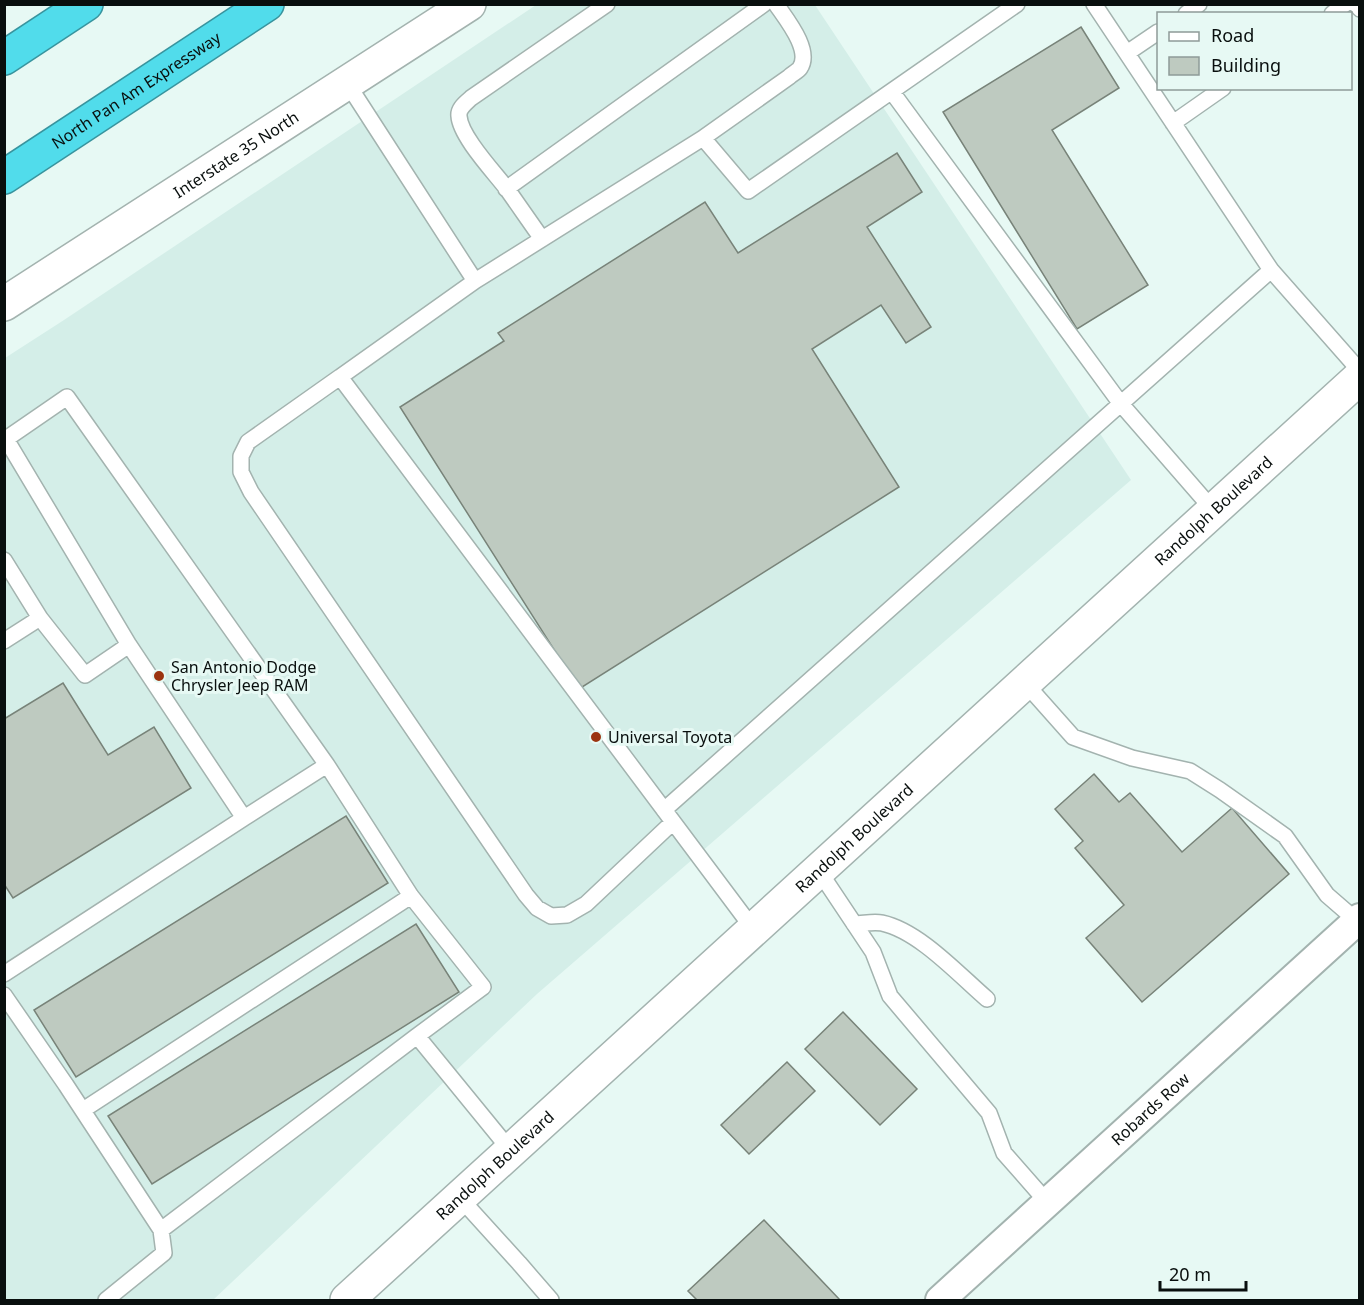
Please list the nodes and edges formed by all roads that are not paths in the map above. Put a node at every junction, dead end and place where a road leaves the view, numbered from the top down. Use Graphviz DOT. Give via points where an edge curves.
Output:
graph roads {
  1 [pos="67,4"];
  2 [pos="86,4"];
  3 [pos="267,4"];
  4 [pos="273,4"];
  5 [pos="469,4"];
  6 [pos="606,4"];
  7 [pos="764,4"];
  8 [pos="776,4"];
  9 [pos="1017,4"];
  10 [pos="1094,4"];
  11 [pos="1356,4"];
  12 [pos="1359,9"];
  13 [pos="240,23"];
  14 [pos="1157,33"];
  15 [pos="13,52"];
  16 [pos="1127,53"];
  17 [pos="347,83"];
  18 [pos="1219,90"];
  19 [pos="892,92"];
  20 [pos="1173,123"];
  21 [pos="703,138"];
  22 [pos="4,177"];
  23 [pos="507,189"];
  24 [pos="542,239"];
  25 [pos="1272,270"];
  26 [pos="475,281"];
  27 [pos="4,304"];
  28 [pos="1359,371"];
  29 [pos="340,377"];
  30 [pos="1359,377"];
  31 [pos="1121,404"];
  32 [pos="1214,510"];
  33 [pos="4,560"];
  34 [pos="40,618"];
  35 [pos="4,641"];
  36 [pos="129,645"];
  37 [pos="1025,683"];
  38 [pos="327,765"];
  39 [pos="668,816"];
  40 [pos="244,818"];
  41 [pos="819,871"];
  42 [pos="411,896"];
  43 [pos="1358,920"];
  44 [pos="854,924"];
  45 [pos="754,930"];
  46 [pos="4,974"];
  47 [pos="4,995"];
  48 [pos="987,999"];
  49 [pos="417,1036"];
  50 [pos="83,1110"];
  51 [pos="511,1151"];
  52 [pos="460,1198"];
  53 [pos="1047,1202"];
  54 [pos="161,1230"];
  55 [pos="106,1300"];
  56 [pos="347,1300"];
  57 [pos="551,1300"];
  58 [pos="940,1300"];
  1 -- 15 [label="highway"];
  2 -- 15 [label="highway"];
  3 -- 13 [label="highway, North Pan Am Expressway"];
  4 -- 13 [label="highway"];
  5 -- 17 [label="street, Interstate 35 North"];
  6 -- 23 [label="lane" via="471,98 458,113 466,137"];
  7 -- 23 [label="lane"];
  8 -- 21 [label="lane" via="804,54 800,67"];
  9 -- 19 [label="lane"];
  10 -- 16 [label="lane"];
  11 -- 12 [label="lane"];
  13 -- 22 [label="highway, North Pan Am Expressway"];
  14 -- 16 [label="lane"];
  16 -- 20 [label="lane"];
  17 -- 26 [label="lane"];
  17 -- 27 [label="street, Interstate 35 North"];
  18 -- 20 [label="lane"];
  19 -- 21 [label="lane" via="748,191"];
  19 -- 31 [label="lane"];
  20 -- 25 [label="lane"];
  21 -- 24 [label="lane"];
  23 -- 24 [label="lane"];
  24 -- 26 [label="lane"];
  25 -- 28 [label="lane"];
  25 -- 31 [label="lane"];
  26 -- 29 [label="lane"];
  29 -- 39 [label="lane"];
  29 -- 39 [label="lane" via="248,442 240,456 241,472 526,895 551,916 567,915 586,904"];
  30 -- 32 [label="street, Randolph Boulevard"];
  31 -- 32 [label="lane"];
  31 -- 39 [label="lane"];
  32 -- 37 [label="street, Randolph Boulevard"];
  33 -- 34 [label="lane"];
  34 -- 35 [label="lane"];
  34 -- 36 [label="lane" via="85,675"];
  36 -- 38 [label="lane" via="6,439 67,397"];
  36 -- 40 [label="lane"];
  37 -- 41 [label="street, Randolph Boulevard"];
  37 -- 43 [label="lane" via="1073,736 1132,758 1190,771 1286,836 1327,895"];
  38 -- 40 [label="lane"];
  38 -- 42 [label="lane"];
  39 -- 45 [label="lane"];
  40 -- 46 [label="lane"];
  41 -- 44 [label="lane"];
  41 -- 45 [label="street, Randolph Boulevard"];
  42 -- 49 [label="lane" via="483,987"];
  42 -- 50 [label="lane"];
  43 -- 53 [label="street, Robards Row"];
  44 -- 48 [label="lane" via="879,922 910,934"];
  44 -- 53 [label="lane" via="873,952 890,996 989,1113 1004,1153"];
  45 -- 51 [label="street, Randolph Boulevard"];
  47 -- 50 [label="lane"];
  49 -- 51 [label="lane"];
  49 -- 54 [label="lane"];
  50 -- 54 [label="lane"];
  51 -- 52 [label="street, Randolph Boulevard"];
  52 -- 56 [label="street, Randolph Boulevard"];
  52 -- 57 [label="lane"];
  53 -- 58 [label="street, Robards Row"];
  54 -- 55 [label="lane" via="164,1253"];
}
